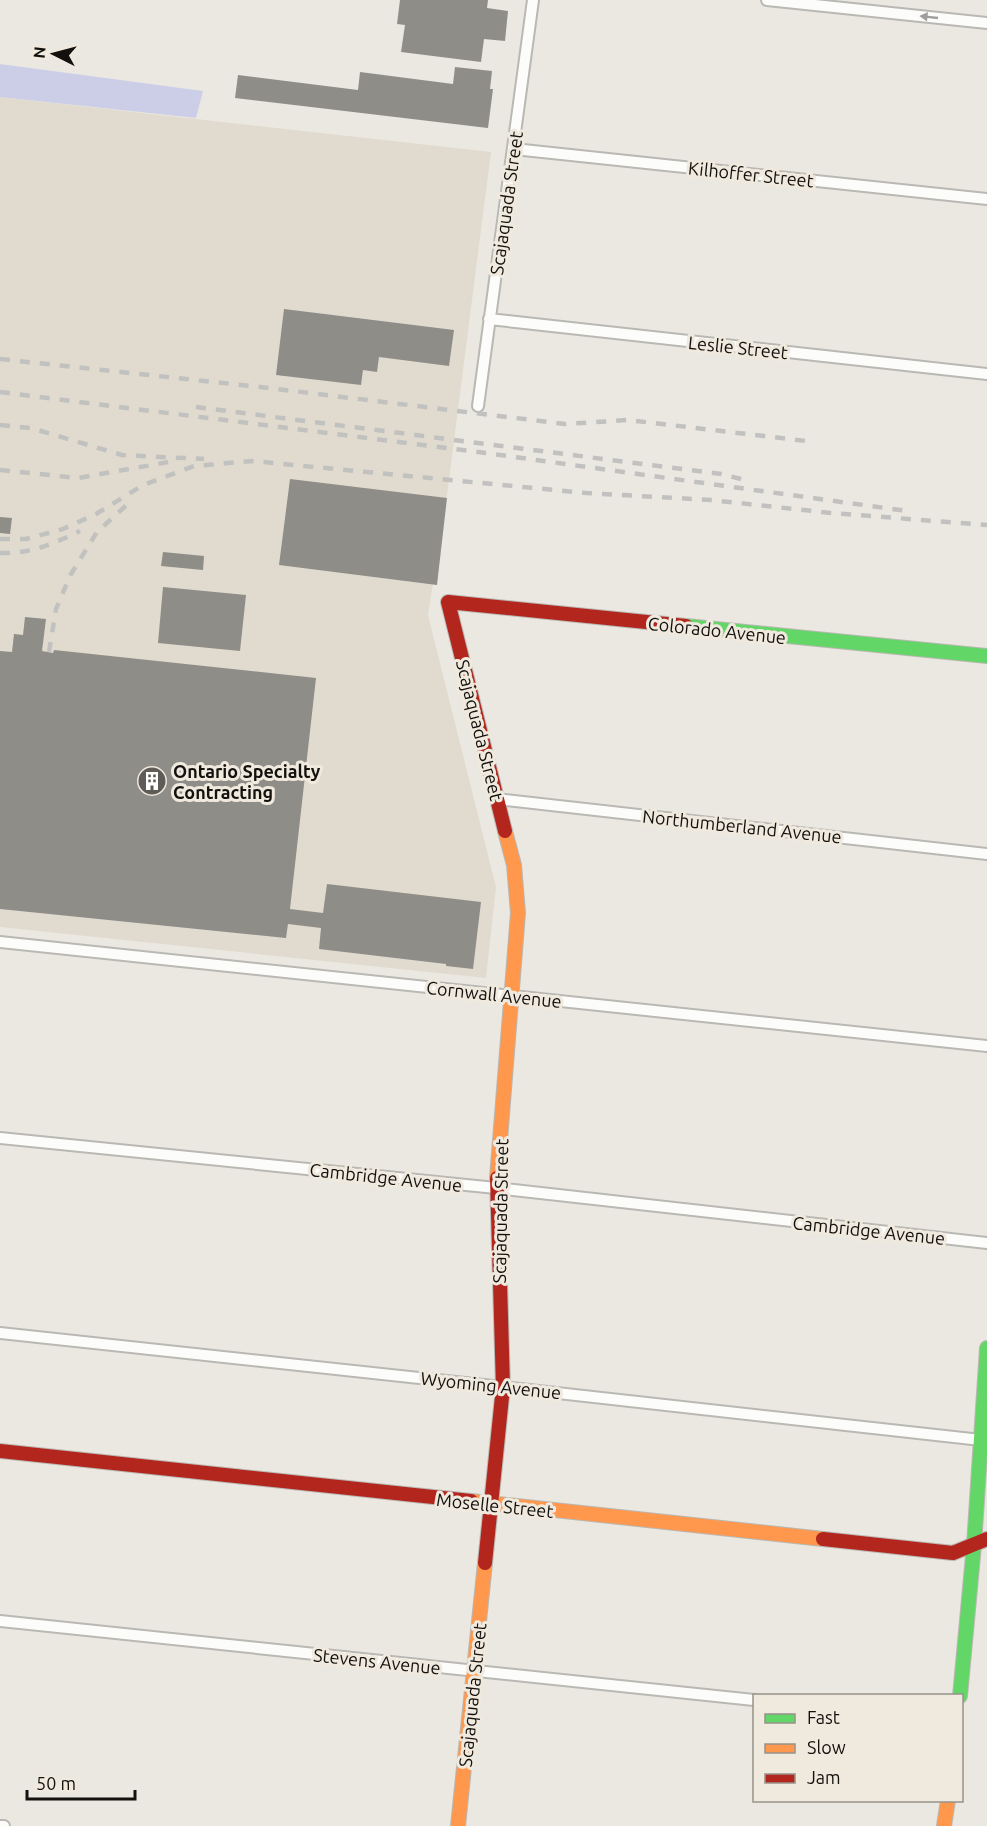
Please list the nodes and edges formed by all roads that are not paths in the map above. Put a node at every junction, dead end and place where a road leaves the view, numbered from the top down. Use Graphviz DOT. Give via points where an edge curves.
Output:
graph roads {
  1 [pos="533,0"];
  2 [pos="767,0"];
  3 [pos="987,23"];
  4 [pos="514,149"];
  5 [pos="987,199"];
  6 [pos="489,319"];
  7 [pos="987,374"];
  8 [pos="478,406"];
  9 [pos="447,602"];
  10 [pos="987,656"];
  11 [pos="497,799"];
  12 [pos="987,854"];
  13 [pos="0,942"];
  14 [pos="511,996"];
  15 [pos="987,1046"];
  16 [pos="0,1138"];
  17 [pos="496,1188"];
  18 [pos="987,1243"];
  19 [pos="0,1333"];
  20 [pos="987,1347"];
  21 [pos="987,1358"];
  22 [pos="503,1387"];
  23 [pos="981,1440"];
  24 [pos="0,1451"];
  25 [pos="492,1505"];
  26 [pos="981,1542"];
  27 [pos="0,1621"];
  28 [pos="475,1671"];
  29 [pos="960,1694"];
  30 [pos="753,1700"];
  31 [pos="948,1802"];
  32 [pos="458,1826"];
  33 [pos="944,1826"];
  1 -- 4 [label="street, Scajaquada Street"];
  3 -- 2 [label="street, one-way"];
  4 -- 5 [label="street, Kilhoffer Street"];
  4 -- 6 [label="street, Scajaquada Street"];
  6 -- 7 [label="street, Leslie Street"];
  6 -- 8 [label="street, Scajaquada Street"];
  9 -- 10 [label="street, Colorado Avenue"];
  9 -- 11 [label="street, Scajaquada Street"];
  11 -- 12 [label="street, Northumberland Avenue"];
  11 -- 14 [label="street, Scajaquada Street" via="516,880 518,913"];
  13 -- 14 [label="street, Cornwall Avenue"];
  14 -- 15 [label="street, Cornwall Avenue"];
  14 -- 17 [label="street, Scajaquada Street"];
  16 -- 17 [label="street, Cambridge Avenue"];
  17 -- 18 [label="street, Cambridge Avenue"];
  17 -- 22 [label="street, Scajaquada Street"];
  19 -- 22 [label="street, Wyoming Avenue"];
  20 -- 21 [label="street"];
  21 -- 23 [label="street"];
  22 -- 23 [label="street, Wyoming Avenue"];
  22 -- 25 [label="street, Scajaquada Street"];
  23 -- 26 [label="street"];
  24 -- 25 [label="street, Moselle Street"];
  25 -- 26 [label="street, Moselle Street" via="953,1553"];
  25 -- 28 [label="street, Scajaquada Street"];
  26 -- 29 [label="street"];
  27 -- 28 [label="street, Stevens Avenue"];
  28 -- 30 [label="street, Stevens Avenue"];
  28 -- 32 [label="street, Scajaquada Street"];
  31 -- 33 [label="street"];
}
